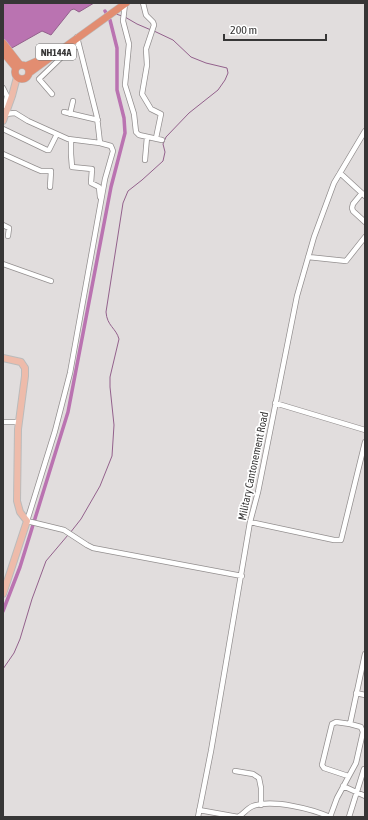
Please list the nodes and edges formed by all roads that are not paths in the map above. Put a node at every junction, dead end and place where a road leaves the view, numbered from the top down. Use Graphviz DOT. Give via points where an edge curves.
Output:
graph roads {
  1 [pos="143,3"];
  2 [pos="121,5"];
  3 [pos="83,32"];
  4 [pos="78,37"];
  5 [pos="3,44"];
  6 [pos="79,46"];
  7 [pos="3,52"];
  8 [pos="23,68"];
  9 [pos="19,78"];
  10 [pos="3,88"];
  11 [pos="52,94"];
  12 [pos="73,101"];
  13 [pos="6,106"];
  14 [pos="64,112"];
  15 [pos="6,114"];
  16 [pos="70,114"];
  17 [pos="98,120"];
  18 [pos="3,121"];
  19 [pos="3,129"];
  20 [pos="365,131"];
  21 [pos="57,134"];
  22 [pos="148,137"];
  23 [pos="156,138"];
  24 [pos="71,140"];
  25 [pos="162,140"];
  26 [pos="100,142"];
  27 [pos="3,154"];
  28 [pos="145,160"];
  29 [pos="340,173"];
  30 [pos="50,187"];
  31 [pos="363,195"];
  32 [pos="101,202"];
  33 [pos="365,222"];
  34 [pos="3,225"];
  35 [pos="8,236"];
  36 [pos="365,237"];
  37 [pos="358,247"];
  38 [pos="365,247"];
  39 [pos="308,257"];
  40 [pos="3,264"];
  41 [pos="51,281"];
  42 [pos="3,358"];
  43 [pos="275,403"];
  44 [pos="3,422"];
  45 [pos="19,422"];
  46 [pos="365,430"];
  47 [pos="365,442"];
  48 [pos="28,522"];
  49 [pos="250,522"];
  50 [pos="242,576"];
  51 [pos="3,594"];
  52 [pos="365,654"];
  53 [pos="356,693"];
  54 [pos="365,695"];
  55 [pos="350,724"];
  56 [pos="354,765"];
  57 [pos="364,770"];
  58 [pos="235,771"];
  59 [pos="348,776"];
  60 [pos="343,786"];
  61 [pos="357,793"];
  62 [pos="365,796"];
  63 [pos="261,804"];
  64 [pos="199,810"];
  65 [pos="243,816"];
  66 [pos="198,817"];
  67 [pos="330,817"];
  68 [pos="349,817"];
  1 -- 23 [label="street" via="146,16 154,22 146,49 147,65 142,94 152,109 161,114"];
  2 -- 3 [label="highway, NH144A"];
  2 -- 22 [label="street" via="122,21 129,44 126,89 134,114 136,132"];
  3 -- 4 [label="highway, NH144A"];
  3 -- 8 [label="highway, NH144A" via="41,60"];
  4 -- 6 [label="street"];
  4 -- 8 [label="highway, NH144A"];
  5 -- 8 [label="highway, NH144A"];
  6 -- 11 [label="street" via="69,50 39,79"];
  6 -- 17 [label="street"];
  7 -- 8 [label="highway"];
  8 -- 9 [label="highway" via="15,72"];
  8 -- 9 [label="highway, NH144A" via="25,78"];
  9 -- 13 [label="main road"];
  10 -- 13 [label="street" via="7,96"];
  12 -- 16 [label="street"];
  13 -- 15 [label="main road"];
  14 -- 16 [label="street"];
  15 -- 18 [label="main road"];
  15 -- 21 [label="street" via="15,113"];
  16 -- 17 [label="street"];
  17 -- 26 [label="street"];
  19 -- 21 [label="street" via="47,150"];
  20 -- 29 [label="street, Military Cantonement Road"];
  21 -- 24 [label="street"];
  22 -- 23 [label="street"];
  22 -- 28 [label="street"];
  23 -- 25 [label="street"];
  24 -- 26 [label="street"];
  24 -- 32 [label="street" via="72,167 92,169 91,183 99,187"];
  26 -- 32 [label="street" via="112,146 113,151"];
  27 -- 30 [label="street" via="39,170 51,171"];
  29 -- 31 [label="street"];
  29 -- 39 [label="street, Military Cantonement Road" via="323,211"];
  31 -- 33 [label="street" via="352,208"];
  32 -- 48 [label="street" via="73,362"];
  34 -- 35 [label="street" via="9,228"];
  36 -- 37 [label="street"];
  37 -- 38 [label="street"];
  37 -- 39 [label="street" via="345,262"];
  39 -- 43 [label="street, Military Cantonement Road"];
  40 -- 41 [label="street"];
  42 -- 45 [label="main road" via="21,362 25,368"];
  43 -- 46 [label="street"];
  43 -- 49 [label="street, Military Cantonement Road"];
  44 -- 45 [label="street"];
  45 -- 48 [label="main road" via="17,501 20,512"];
  47 -- 49 [label="street" via="341,540"];
  48 -- 50 [label="street" via="59,528 93,548"];
  48 -- 51 [label="main road"];
  49 -- 50 [label="street, Military Cantonement Road"];
  50 -- 64 [label="street, Military Cantonement Road"];
  52 -- 53 [label="street"];
  53 -- 54 [label="street"];
  53 -- 55 [label="street"];
  55 -- 56 [label="street" via="363,730"];
  55 -- 59 [label="street" via="332,724 322,765"];
  56 -- 57 [label="street"];
  56 -- 59 [label="street"];
  57 -- 61 [label="street"];
  58 -- 63 [label="street" via="253,774 259,778"];
  59 -- 60 [label="street"];
  60 -- 61 [label="street"];
  60 -- 67 [label="street"];
  61 -- 62 [label="street"];
  61 -- 68 [label="street"];
  63 -- 65 [label="street" via="253,806"];
  63 -- 67 [label="street" via="301,807"];
  64 -- 65 [label="street" via="235,817"];
  64 -- 66 [label="street, Military Cantonement Road"];
}
